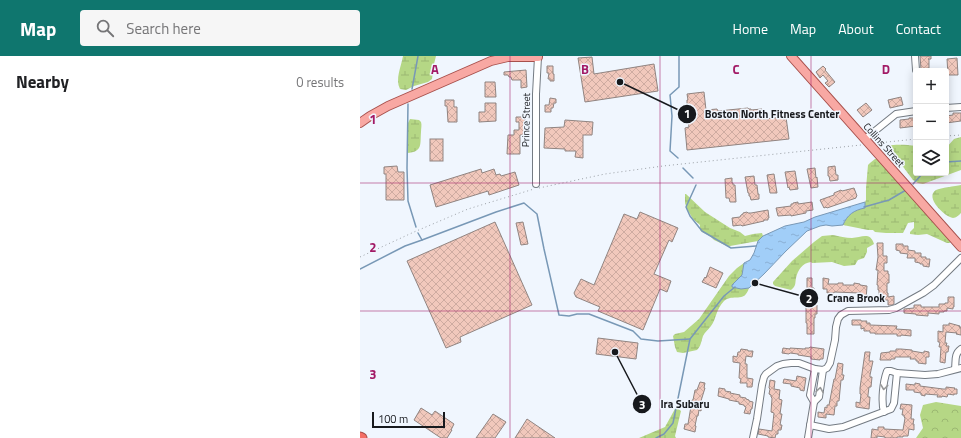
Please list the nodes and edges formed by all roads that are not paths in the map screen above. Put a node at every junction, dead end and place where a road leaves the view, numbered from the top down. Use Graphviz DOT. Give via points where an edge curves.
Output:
graph roads {
  1 [pos="538,56"];
  2 [pos="791,56"];
  3 [pos="915,56"];
  4 [pos="916,68"];
  5 [pos="961,107"];
  6 [pos="949,108"];
  7 [pos="913,111"];
  8 [pos="360,123"];
  9 [pos="868,142"];
  10 [pos="536,184"];
  11 [pos="961,247"];
  12 [pos="961,258"];
  13 [pos="961,349"];
  14 [pos="958,368"];
  15 [pos="815,369"];
  16 [pos="823,370"];
  17 [pos="897,373"];
  18 [pos="814,402"];
  19 [pos="884,412"];
  20 [pos="810,426"];
  21 [pos="753,438"];
  22 [pos="808,438"];
  1 -- 8 [label="main road" via="508,57 491,61 388,106"];
  1 -- 10 [label="street, Prince Street"];
  2 -- 9 [label="main road, Collins Street"];
  3 -- 4 [label="street"];
  5 -- 6 [label="street"];
  7 -- 9 [label="street" via="896,114"];
  9 -- 11 [label="main road, Collins Street"];
  12 -- 16 [label="street" via="934,285 896,308 848,311 841,315 836,327 830,363"];
  13 -- 14 [label="street" via="956,356"];
  14 -- 17 [label="street" via="938,374"];
  15 -- 16 [label="street"];
  15 -- 18 [label="street" via="810,395"];
  15 -- 21 [label="street" via="799,363 787,363 766,374"];
  18 -- 16 [label="street, one-way" via="819,397"];
  17 -- 19 [label="street" via="894,403 891,410"];
  17 -- 19 [label="street, one-way" via="887,372 883,398"];
  18 -- 20 [label="street"];
  19 -- 20 [label="street" via="843,427 829,429"];
  20 -- 22 [label="street"];
}
